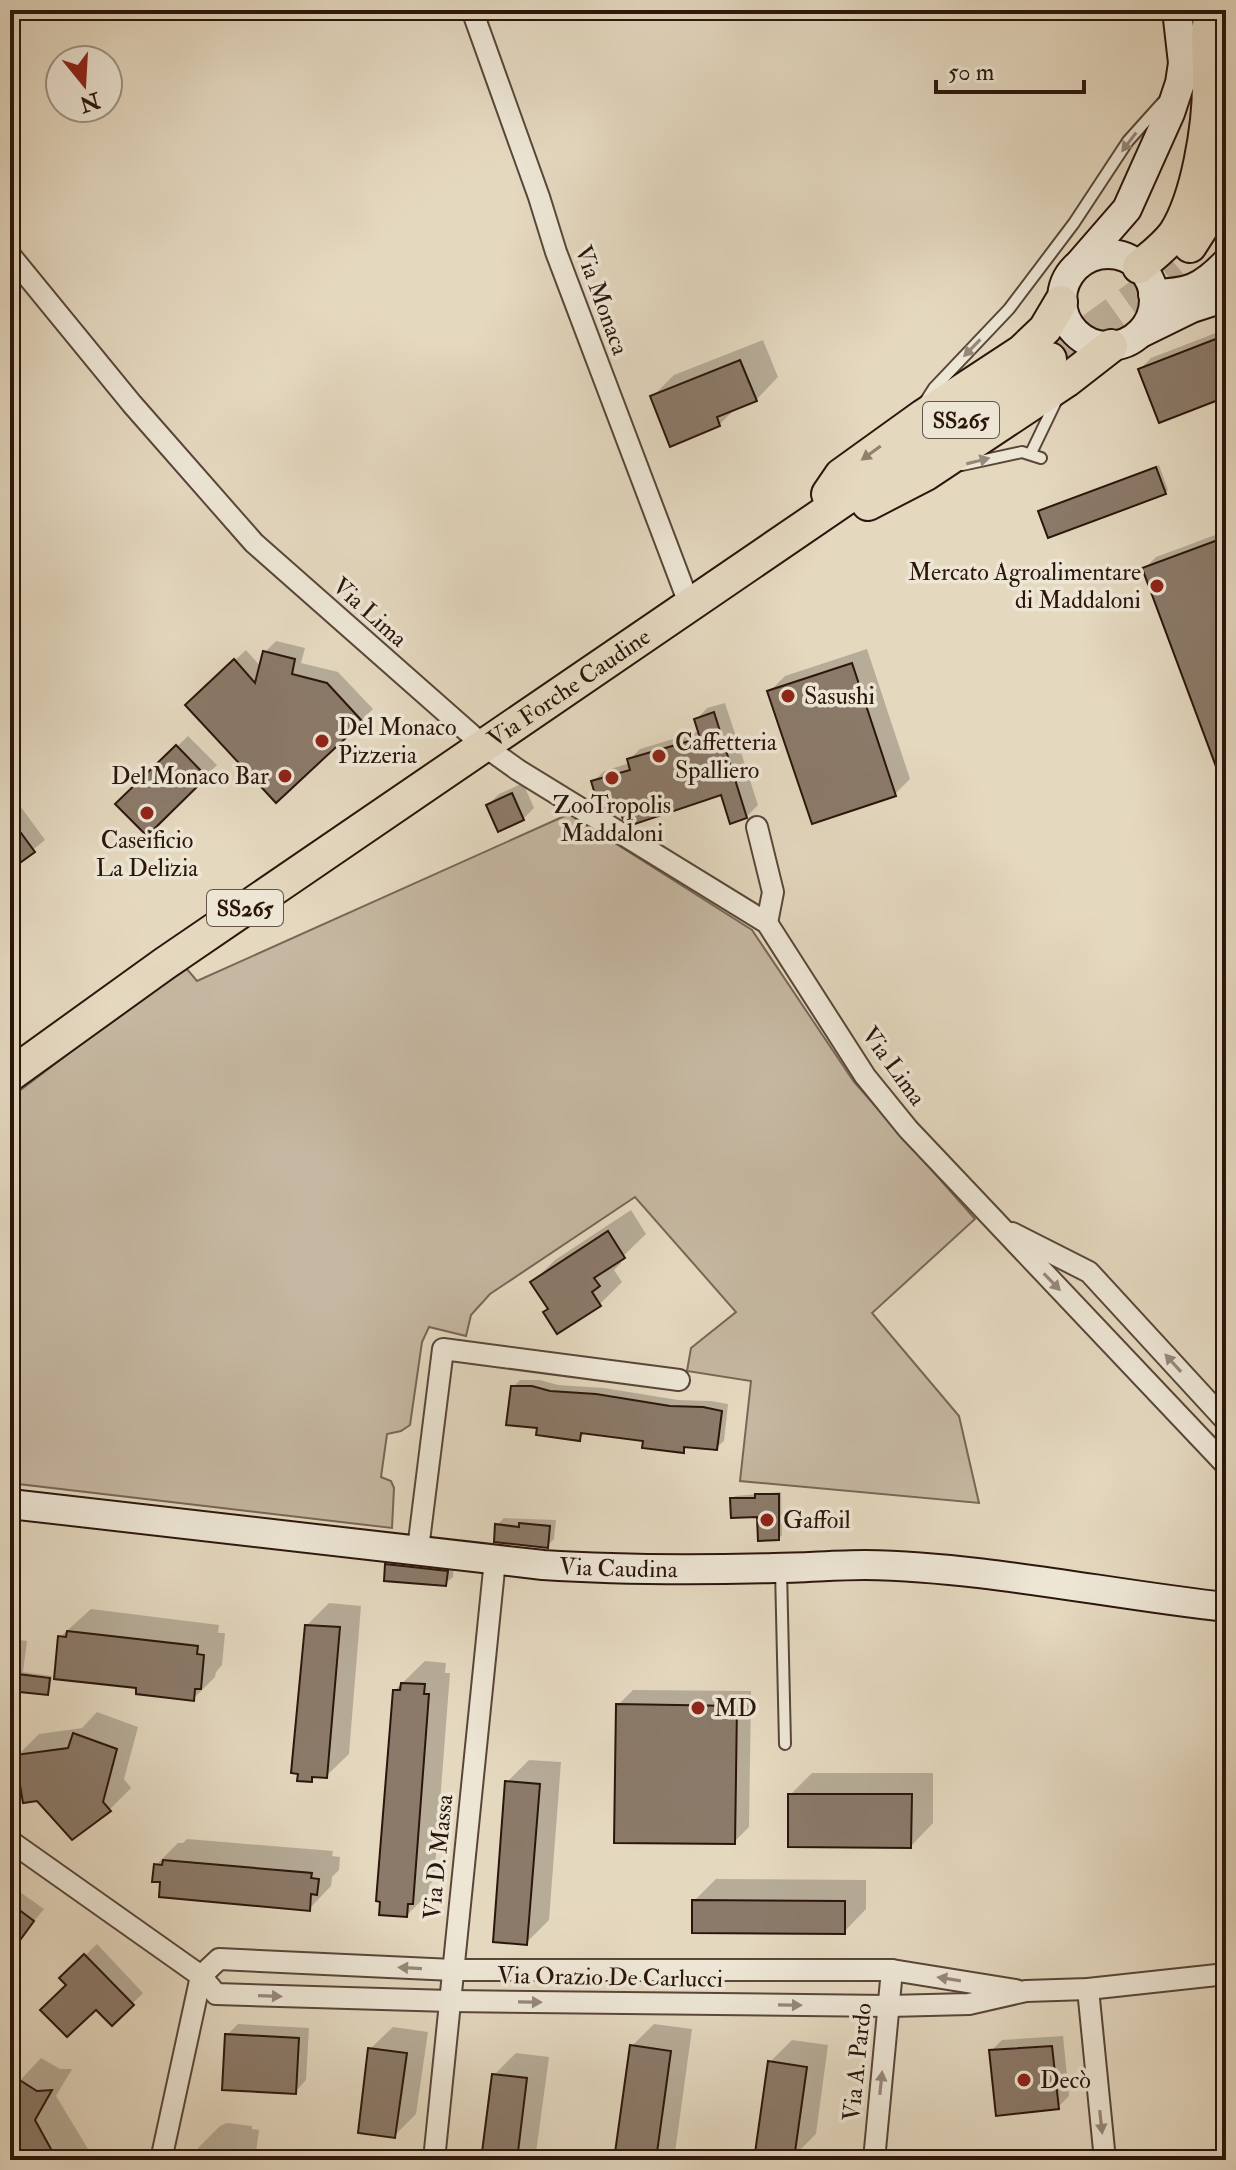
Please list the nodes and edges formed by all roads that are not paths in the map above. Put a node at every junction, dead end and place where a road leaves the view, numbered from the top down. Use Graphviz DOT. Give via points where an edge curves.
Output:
graph roads {
  1 [pos="472,10"];
  2 [pos="1177,10"];
  3 [pos="1212,10"];
  4 [pos="1180,83"];
  5 [pos="1226,169"];
  6 [pos="1127,209"];
  7 [pos="10,255"];
  8 [pos="1081,263"];
  9 [pos="1226,263"];
  10 [pos="1175,264"];
  11 [pos="1139,273"];
  12 [pos="1226,297"];
  13 [pos="1061,302"];
  14 [pos="1124,340"];
  15 [pos="1058,370"];
  16 [pos="911,424"];
  17 [pos="926,474"];
  18 [pos="807,522"];
  19 [pos="690,606"];
  20 [pos="483,745"];
  21 [pos="757,827"];
  22 [pos="767,923"];
  23 [pos="10,1075"];
  24 [pos="998,1225"];
  25 [pos="679,1380"];
  26 [pos="1226,1421"];
  27 [pos="1226,1465"];
  28 [pos="10,1504"];
  29 [pos="418,1549"];
  30 [pos="495,1560"];
  31 [pos="781,1568"];
  32 [pos="1226,1607"];
  33 [pos="785,1744"];
  34 [pos="10,1841"];
  35 [pos="453,1970"];
  36 [pos="892,1970"];
  37 [pos="1226,1974"];
  38 [pos="201,1976"];
  39 [pos="1088,1989"];
  40 [pos="1026,1991"];
  41 [pos="450,2001"];
  42 [pos="889,2006"];
  43 [pos="161,2160"];
  44 [pos="434,2160"];
  45 [pos="874,2160"];
  46 [pos="1105,2160"];
  1 -- 19 [label="street, Via Monaca"];
  2 -- 4 [label="main road"];
  3 -- 11 [label="main road" via="1209,96 1190,200 1174,234"];
  4 -- 6 [label="main road"];
  4 -- 16 [label="lane, one-way" via="1128,141 1009,309 934,388"];
  5 -- 10 [label="main road" via="1206,221"];
  6 -- 8 [label="main road"];
  6 -- 11 [label="main road"];
  7 -- 20 [label="street, Via Lima" via="254,543"];
  8 -- 11 [label="main road" via="1111,255"];
  8 -- 13 [label="main road" via="1070,274"];
  9 -- 11 [label="main road" via="1199,287 1185,292"];
  11 -- 14 [label="main road" via="1153,310 1147,323"];
  12 -- 14 [label="main road"];
  13 -- 14 [label="main road" via="1072,329 1083,339 1096,345"];
  13 -- 16 [label="main road" via="1045,329 1022,351"];
  14 -- 15 [label="main road"];
  15 -- 17 [label="main road"];
  17 -- 15 [label="lane, one-way" via="1012,453 1036,456"];
  15 -- 18 [label="main road, Via Forche Caudine / SS265"];
  16 -- 18 [label="main road, one-way" via="841,475"];
  17 -- 18 [label="main road" via="874,503"];
  18 -- 19 [label="main road, Via Forche Caudine / SS265"];
  19 -- 20 [label="main road, Via Forche Caudine / SS265"];
  20 -- 22 [label="street, Via Lima"];
  20 -- 23 [label="main road, Via Forche Caudine / SS265"];
  21 -- 22 [label="street" via="773,892"];
  22 -- 24 [label="street, Via Lima" via="865,1076"];
  26 -- 24 [label="street, Via Lima, one-way" via="1089,1272"];
  24 -- 27 [label="street, Via Lima, one-way"];
  25 -- 29 [label="street" via="443,1349"];
  28 -- 29 [label="main road, Via Caudina"];
  29 -- 30 [label="main road, Via Caudina"];
  30 -- 31 [label="main road, Via Caudina" via="603,1569"];
  30 -- 35 [label="street, Via D. Massa"];
  31 -- 32 [label="main road, Via Caudina" via="864,1565 973,1572"];
  31 -- 33 [label="lane"];
  34 -- 38 [label="street, Via Orazio De Carlucci"];
  35 -- 36 [label="street, Via Orazio De Carlucci"];
  35 -- 38 [label="street, Via Orazio De Carlucci, one-way" via="219,1959"];
  35 -- 41 [label="street, Via D. Massa"];
  40 -- 36 [label="street, Via Orazio De Carlucci, one-way"];
  36 -- 42 [label="street, Via A. Pardo"];
  37 -- 39 [label="street, Via Orazio De Carlucci"];
  38 -- 41 [label="street, Via Orazio De Carlucci, one-way" via="216,1994"];
  38 -- 43 [label="street"];
  39 -- 40 [label="street, Via Orazio De Carlucci"];
  39 -- 46 [label="street, one-way"];
  40 -- 42 [label="street, Via Orazio De Carlucci" via="969,2004"];
  41 -- 42 [label="street, Via Orazio De Carlucci, one-way"];
  41 -- 44 [label="street, Via D. Massa"];
  45 -- 42 [label="street, Via A. Pardo, one-way"];
}
